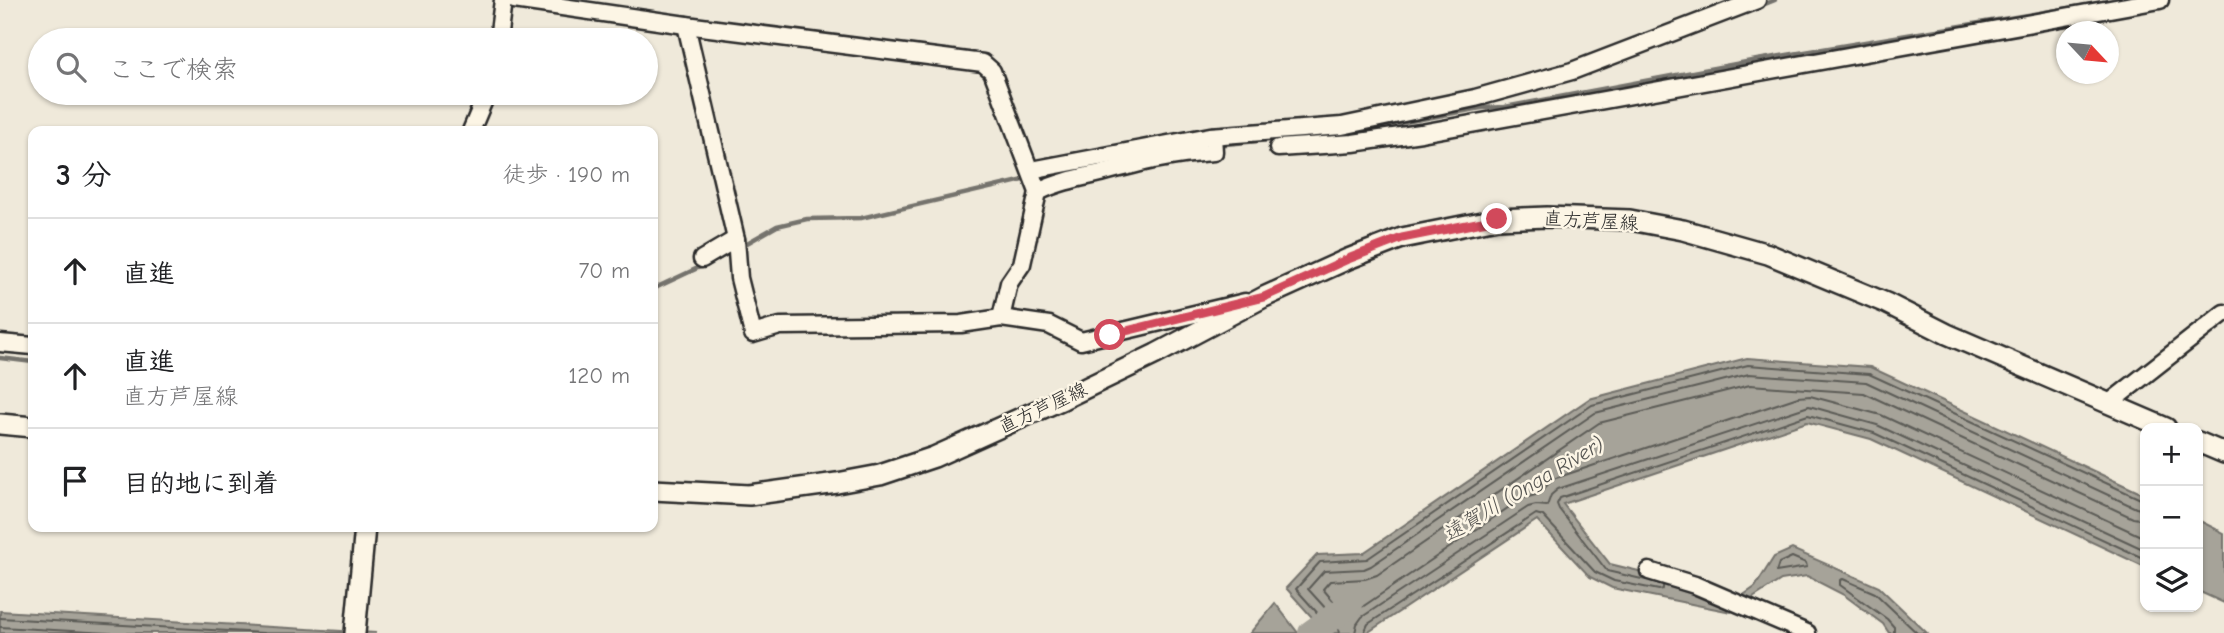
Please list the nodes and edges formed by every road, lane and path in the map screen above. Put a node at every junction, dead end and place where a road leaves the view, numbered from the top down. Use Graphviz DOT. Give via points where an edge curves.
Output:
graph roads {
  1 [pos="503,0"];
  2 [pos="513,0"];
  3 [pos="1757,0"];
  4 [pos="2160,0"];
  5 [pos="686,25"];
  6 [pos="500,28"];
  7 [pos="482,105"];
  8 [pos="473,126"];
  9 [pos="1214,142"];
  10 [pos="1278,148"];
  11 [pos="1034,181"];
  12 [pos="737,246"];
  13 [pos="702,259"];
  14 [pos="1264,297"];
  15 [pos="2224,313"];
  16 [pos="1001,318"];
  17 [pos="0,343"];
  18 [pos="28,346"];
  19 [pos="2108,404"];
  20 [pos="2154,423"];
  21 [pos="0,424"];
  22 [pos="28,427"];
  23 [pos="2203,444"];
  24 [pos="2224,453"];
  25 [pos="658,491"];
  26 [pos="365,532"];
  27 [pos="1649,571"];
  28 [pos="355,633"];
  29 [pos="1807,633"];
  1 -- 6 [label="street"];
  2 -- 5 [label="street"];
  3 -- 9 [label="street" via="1572,71 1475,99 1342,126"];
  4 -- 10 [label="street" via="1420,133"];
  5 -- 11 [label="street" via="983,62 992,71"];
  5 -- 12 [label="street"];
  7 -- 8 [label="street"];
  9 -- 11 [label="street"];
  9 -- 11 [label="street" via="1214,152 1180,154 1052,185"];
  11 -- 16 [label="street" via="1022,264 1009,283"];
  12 -- 13 [label="street"];
  12 -- 16 [label="street" via="739,278 753,334 780,326 961,324"];
  14 -- 16 [label="street" via="1082,341 1049,325"];
  14 -- 19 [label="main road, 直方芦屋線" via="1402,238 1445,228 1497,219 1630,220 1768,254"];
  14 -- 25 [label="main road, 直方芦屋線" via="1063,399 934,457 880,475 749,495"];
  15 -- 19 [label="street"];
  17 -- 18 [label="street"];
  19 -- 20 [label="main road, 直方芦屋線"];
  21 -- 22 [label="main road"];
  23 -- 24 [label="main road"];
  26 -- 28 [label="main road"];
  27 -- 29 [label="street" via="1695,585"];
}
